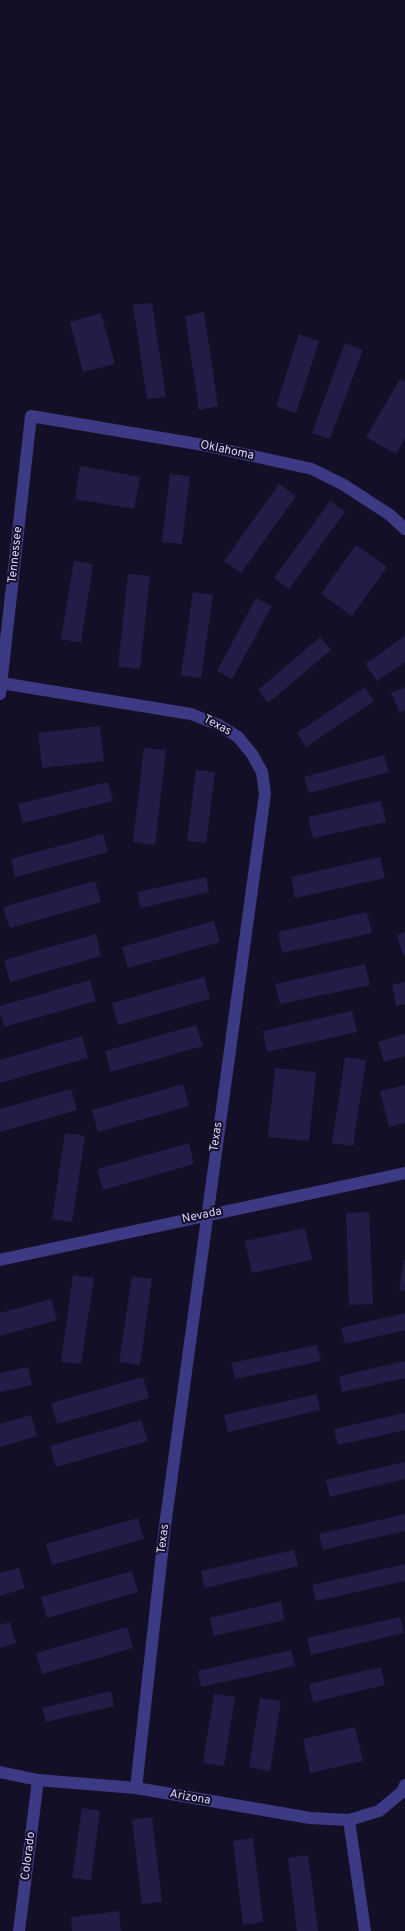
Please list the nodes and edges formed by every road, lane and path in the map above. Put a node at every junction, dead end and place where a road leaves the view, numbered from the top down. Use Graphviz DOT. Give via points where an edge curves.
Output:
graph roads {
  1 [pos="31,416"];
  2 [pos="405,529"];
  3 [pos="1,689"];
  4 [pos="405,1172"];
  5 [pos="206,1215"];
  6 [pos="0,1260"];
  7 [pos="0,1772"];
  8 [pos="38,1780"];
  9 [pos="405,1786"];
  10 [pos="136,1788"];
  11 [pos="349,1820"];
  12 [pos="20,1931"];
  13 [pos="365,1931"];
  1 -- 2 [label="street, Oklahoma" via="203,446 312,470 344,485 390,515"];
  1 -- 3 [label="street, Tennessee"];
  3 -- 5 [label="street, Texas" via="192,714 219,724 238,737 262,772 265,794"];
  4 -- 5 [label="street, Nevada"];
  5 -- 6 [label="street, Nevada"];
  5 -- 10 [label="street, Texas" via="165,1526"];
  7 -- 8 [label="street, Arizona"];
  8 -- 10 [label="street, Arizona"];
  8 -- 12 [label="street, Colorado"];
  9 -- 11 [label="street, Arizona" via="379,1811"];
  10 -- 11 [label="street, Arizona" via="310,1818"];
  11 -- 13 [label="street"];
}
